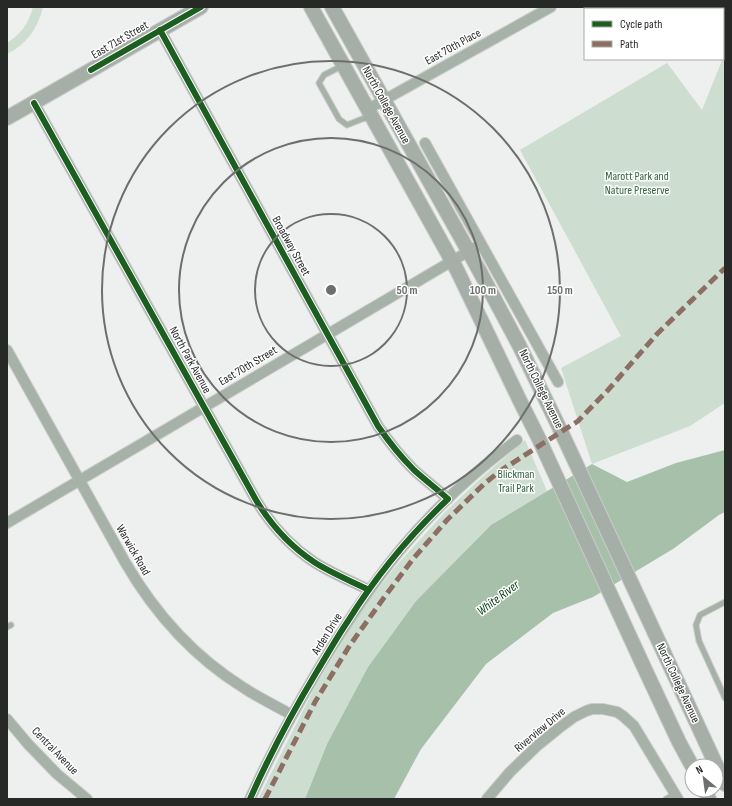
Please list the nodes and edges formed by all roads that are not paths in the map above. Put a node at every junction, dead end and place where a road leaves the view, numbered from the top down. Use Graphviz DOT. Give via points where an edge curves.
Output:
graph roads {
  1 [pos="201,7"];
  2 [pos="310,7"];
  3 [pos="332,7"];
  4 [pos="551,7"];
  5 [pos="160,30"];
  6 [pos="343,65"];
  7 [pos="384,100"];
  8 [pos="34,103"];
  9 [pos="370,113"];
  10 [pos="7,118"];
  11 [pos="425,143"];
  12 [pos="481,244"];
  13 [pos="468,251"];
  14 [pos="452,261"];
  15 [pos="328,334"];
  16 [pos="7,350"];
  17 [pos="558,382"];
  18 [pos="204,407"];
  19 [pos="517,440"];
  20 [pos="80,481"];
  21 [pos="448,499"];
  22 [pos="7,523"];
  23 [pos="369,590"];
  24 [pos="725,602"];
  25 [pos="725,698"];
  26 [pos="292,715"];
  27 [pos="7,718"];
  28 [pos="688,758"];
  29 [pos="725,784"];
  30 [pos="673,797"];
  31 [pos="87,799"];
  32 [pos="250,799"];
  33 [pos="487,799"];
  1 -- 5 [label="main road, East 71st Street"];
  2 -- 6 [label="main road, North College Avenue"];
  3 -- 7 [label="main road, North College Avenue"];
  4 -- 7 [label="street, East 70th Place"];
  5 -- 8 [label="main road, East 71st Street"];
  5 -- 15 [label="street, Broadway Street"];
  6 -- 9 [label="main road, North College Avenue"];
  6 -- 9 [label="lane" via="324,75 319,83 339,119 347,125"];
  7 -- 9 [label="street, East 70th Place"];
  7 -- 13 [label="main road, North College Avenue"];
  8 -- 10 [label="main road, East 71st Street"];
  8 -- 18 [label="street, North Park Avenue"];
  9 -- 14 [label="main road, North College Avenue"];
  11 -- 12 [label="street, North College Avenue"];
  12 -- 13 [label="street, East 70th Street"];
  12 -- 17 [label="street, North College Avenue"];
  13 -- 14 [label="street, East 70th Street"];
  13 -- 29 [label="main road, North College Avenue" via="520,345"];
  14 -- 15 [label="street, East 70th Street"];
  14 -- 28 [label="main road, North College Avenue" via="540,440"];
  15 -- 18 [label="street, East 70th Street"];
  15 -- 21 [label="street, Broadway Street" via="386,438 416,471"];
  16 -- 20 [label="street, Warwick Road"];
  18 -- 20 [label="street, East 70th Street"];
  18 -- 23 [label="street, North Park Avenue" via="256,500 278,530 314,562"];
  19 -- 21 [label="street, Arden Drive" via="480,469"];
  20 -- 22 [label="street, East 70th Street"];
  20 -- 26 [label="street, Warwick Road" via="132,575 174,629 221,672"];
  21 -- 23 [label="street, Arden Drive" via="400,550"];
  23 -- 26 [label="street, Arden Drive" via="341,631"];
  24 -- 25 [label="lane" via="700,615 696,625 699,641"];
  26 -- 32 [label="street, Arden Drive"];
  27 -- 31 [label="street, Central Avenue" via="56,774"];
  30 -- 33 [label="street, Riverview Drive" via="634,726 616,712 592,709 574,717 559,728 524,758"];
}
